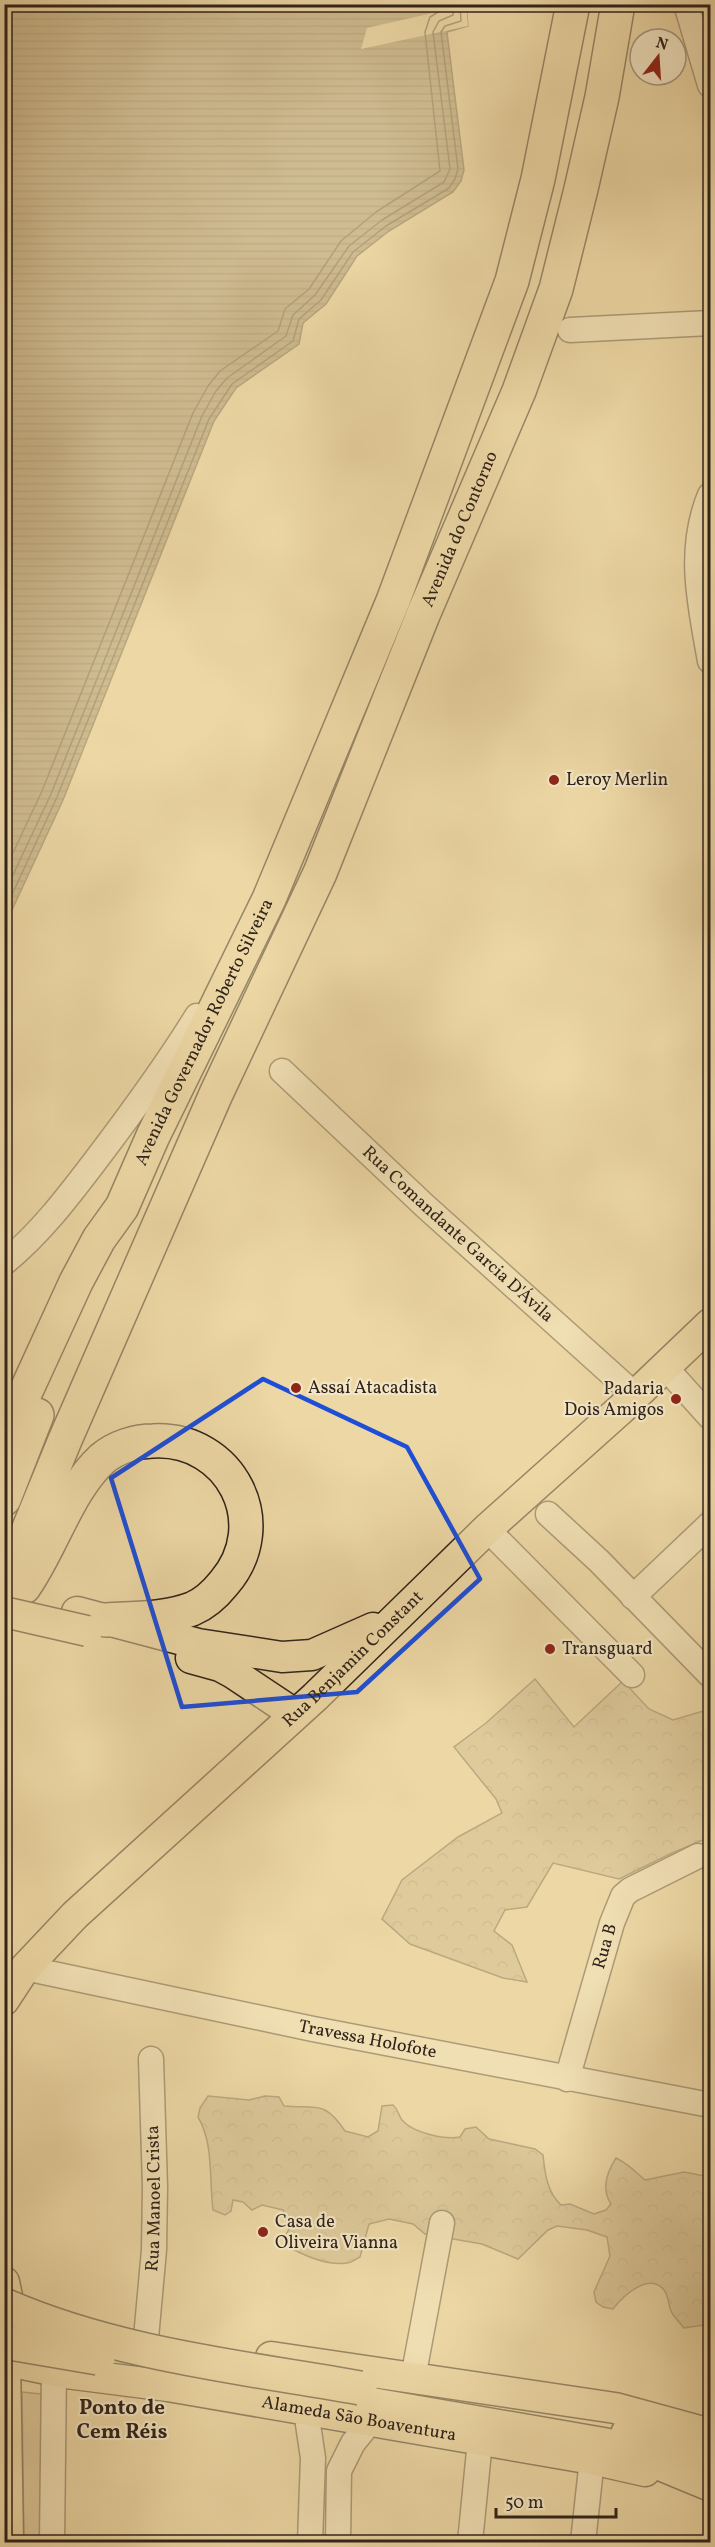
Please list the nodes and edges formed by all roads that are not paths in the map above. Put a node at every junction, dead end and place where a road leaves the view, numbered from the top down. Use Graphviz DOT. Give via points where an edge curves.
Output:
graph roads {
  1 [pos="573,4"];
  2 [pos="618,4"];
  3 [pos="686,4"];
  4 [pos="711,85"];
  5 [pos="711,323"];
  6 [pos="570,330"];
  7 [pos="711,495"];
  8 [pos="711,558"];
  9 [pos="697,585"];
  10 [pos="710,653"];
  11 [pos="269,899"];
  12 [pos="243,1037"];
  13 [pos="282,1071"];
  14 [pos="122,1207"];
  15 [pos="4,1263"];
  16 [pos="711,1324"];
  17 [pos="665,1368"];
  18 [pos="635,1395"];
  19 [pos="711,1417"];
  20 [pos="4,1439"];
  21 [pos="4,1499"];
  22 [pos="548,1514"];
  23 [pos="487,1529"];
  24 [pos="706,1538"];
  25 [pos="4,1591"];
  26 [pos="633,1597"];
  27 [pos="4,1612"];
  28 [pos="90,1621"];
  29 [pos="390,1622"];
  30 [pos="299,1656"];
  31 [pos="632,1675"];
  32 [pos="711,1675"];
  33 [pos="315,1697"];
  34 [pos="293,1716"];
  35 [pos="698,1856"];
  36 [pos="25,1968"];
  37 [pos="4,2000"];
  38 [pos="152,2059"];
  39 [pos="567,2079"];
  40 [pos="711,2106"];
  41 [pos="442,2223"];
  42 [pos="5,2300"];
  43 [pos="160,2340"];
  44 [pos="4,2342"];
  45 [pos="5,2360"];
  46 [pos="54,2371"];
  47 [pos="414,2378"];
  48 [pos="168,2386"];
  49 [pos="362,2404"];
  50 [pos="306,2411"];
  51 [pos="711,2434"];
  52 [pos="480,2441"];
  53 [pos="711,2452"];
  54 [pos="592,2459"];
  55 [pos="711,2484"];
  56 [pos="711,2491"];
  57 [pos="6,2507"];
  58 [pos="8,2542"];
  59 [pos="52,2542"];
  60 [pos="310,2542"];
  61 [pos="338,2542"];
  62 [pos="470,2542"];
  63 [pos="583,2542"];
  1 -- 11 [label="highway, Avenida do Contorno" via="541,168 512,281 393,601"];
  2 -- 12 [label="highway, Avenida do Contorno" via="602,97 556,289 519,391 423,615 320,873"];
  3 -- 4 [label="street"];
  5 -- 6 [label="street"];
  7 -- 9 [label="street" via="701,518"];
  8 -- 9 [label="street"];
  9 -- 10 [label="street"];
  11 -- 14 [label="highway, Avenida Governador Roberto Silveira"];
  11 -- 15 [label="street, Avenida Governador Roberto Silveira" via="132,1113 65,1201 26,1245"];
  12 -- 25 [label="highway, Avenida Governador Roberto Silveira" via="93,1375"];
  13 -- 18 [label="street, Rua Comandante Garcia D'Ávila"];
  14 -- 20 [label="highway, Avenida Governador Roberto Silveira" via="76,1282"];
  14 -- 21 [label="highway"];
  16 -- 17 [label="main road, Rua Benjamin Constant"];
  17 -- 18 [label="main road, Rua Benjamin Constant"];
  17 -- 19 [label="street"];
  18 -- 23 [label="main road, Rua Benjamin Constant"];
  22 -- 26 [label="street"];
  23 -- 29 [label="main road, Rua Benjamin Constant"];
  23 -- 31 [label="street"];
  24 -- 26 [label="street"];
  25 -- 28 [label="main road"];
  26 -- 32 [label="street"];
  27 -- 28 [label="main road, bridge"];
  27 -- 28 [label="highway" via="29,1579 86,1477 103,1458 140,1441 158,1440 186,1443 207,1453 238,1488 245,1514 244,1542 234,1571 216,1593 194,1608 163,1617"];
  28 -- 30 [label="main road" via="256,1654"];
  28 -- 34 [label="main road" via="220,1666"];
  29 -- 30 [label="main road" via="330,1649"];
  29 -- 33 [label="main road, Rua Benjamin Constant"];
  30 -- 33 [label="main road" via="317,1671"];
  33 -- 34 [label="main road, Rua Benjamin Constant"];
  34 -- 36 [label="main road, Rua Benjamin Constant" via="75,1915"];
  35 -- 39 [label="street, Rua B" via="623,1896"];
  36 -- 37 [label="main road, Rua Benjamin Constant"];
  36 -- 39 [label="street, Travessa Holofote"];
  38 -- 43 [label="street, Rua Manoel Crista" via="154,2250"];
  39 -- 40 [label="street, Travessa Holofote"];
  41 -- 47 [label="street"];
  42 -- 43 [label="main road"];
  42 -- 45 [label="main road"];
  42 -- 49 [label="highway, bridge" via="74,2333 185,2357"];
  43 -- 47 [label="main road"];
  43 -- 48 [label="main road" via="146,2359 149,2372"];
  44 -- 49 [label="highway, bridge"];
  45 -- 46 [label="main road, Alameda São Boaventura"];
  45 -- 57 [label="main road"];
  46 -- 48 [label="main road, Alameda São Boaventura"];
  46 -- 59 [label="street"];
  47 -- 51 [label="main road" via="615,2408"];
  48 -- 50 [label="main road, Alameda São Boaventura"];
  49 -- 50 [label="main road, Alameda São Boaventura"];
  49 -- 52 [label="main road, Alameda São Boaventura"];
  49 -- 53 [label="highway" via="621,2432"];
  49 -- 55 [label="highway" via="606,2445"];
  49 -- 61 [label="street" via="353,2443 339,2471"];
  50 -- 60 [label="street" via="313,2458"];
  52 -- 54 [label="main road, Alameda São Boaventura"];
  52 -- 62 [label="street"];
  54 -- 56 [label="main road, Alameda São Boaventura"];
  54 -- 63 [label="street"];
  57 -- 58 [label="main road"];
}
